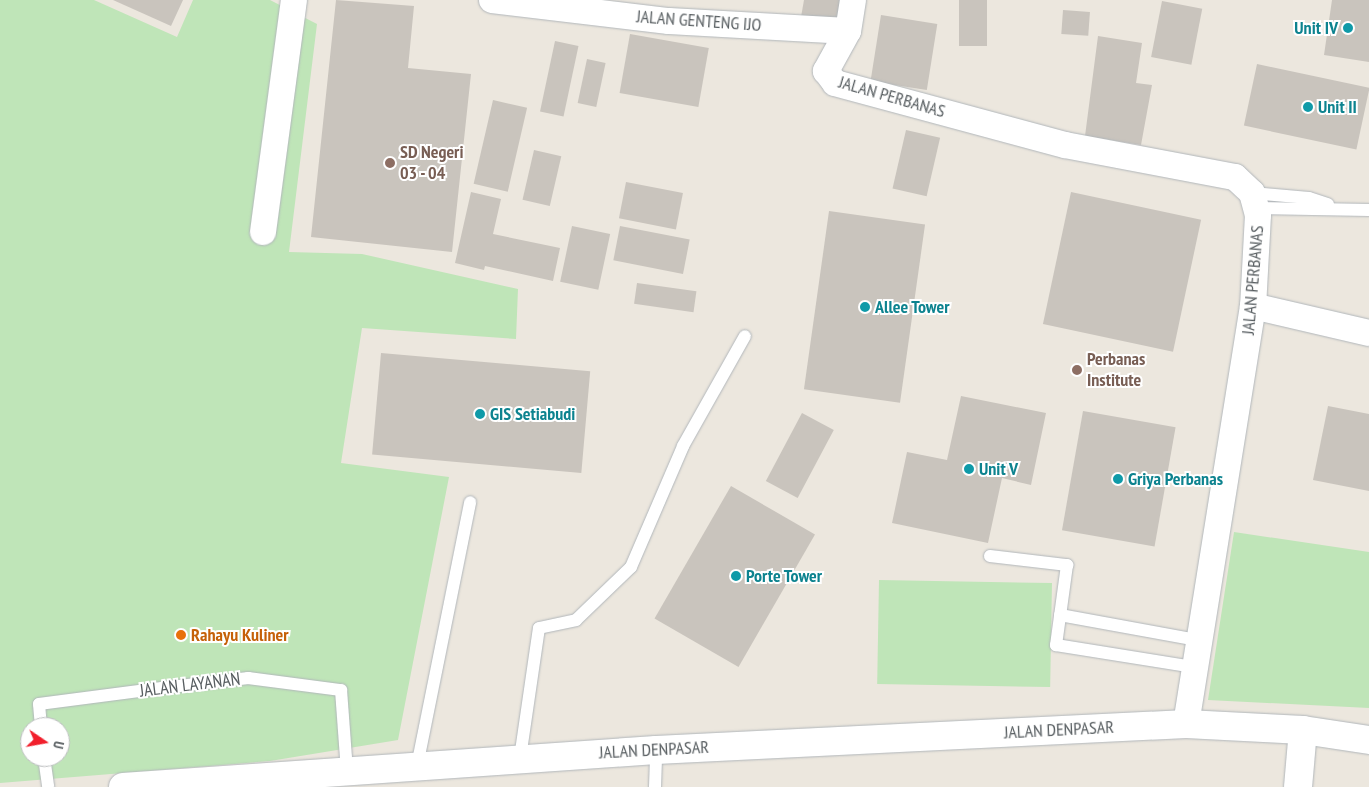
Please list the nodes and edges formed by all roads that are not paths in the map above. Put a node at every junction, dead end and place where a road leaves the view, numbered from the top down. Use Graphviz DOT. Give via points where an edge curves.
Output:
graph roads {
  1 [pos="294,0"];
  2 [pos="492,0"];
  3 [pos="853,0"];
  4 [pos="525,2"];
  5 [pos="670,11"];
  6 [pos="848,31"];
  7 [pos="1256,205"];
  8 [pos="1369,210"];
  9 [pos="263,232"];
  10 [pos="1253,306"];
  11 [pos="1369,333"];
  12 [pos="745,336"];
  13 [pos="470,502"];
  14 [pos="990,556"];
  15 [pos="1060,614"];
  16 [pos="1198,640"];
  17 [pos="1194,667"];
  18 [pos="40,717"];
  19 [pos="1186,724"];
  20 [pos="1303,730"];
  21 [pos="1369,740"];
  22 [pos="656,750"];
  23 [pos="520,758"];
  24 [pos="417,766"];
  25 [pos="45,767"];
  26 [pos="330,777"];
  27 [pos="48,787"];
  28 [pos="123,787"];
  29 [pos="655,787"];
  30 [pos="1298,787"];
  1 -- 9 [label="street"];
  2 -- 4 [label="street, JALAN GENTENG IJO"];
  3 -- 6 [label="street"];
  4 -- 5 [label="street, JALAN GENTENG IJO"];
  5 -- 6 [label="street, JALAN GENTENG IJO"];
  6 -- 7 [label="street, JALAN PERBANAS" via="826,70 835,82 1065,145 1235,177"];
  7 -- 8 [label="lane"];
  7 -- 10 [label="street, JALAN PERBANAS"];
  10 -- 11 [label="street"];
  10 -- 16 [label="street, JALAN PERBANAS"];
  12 -- 23 [label="lane" via="683,446 631,567 576,620 539,628"];
  13 -- 24 [label="lane"];
  14 -- 15 [label="lane" via="1067,565"];
  15 -- 16 [label="lane"];
  15 -- 17 [label="lane" via="1056,645"];
  16 -- 17 [label="street, JALAN PERBANAS"];
  17 -- 19 [label="street, JALAN PERBANAS"];
  18 -- 26 [label="lane, JALAN LAYANAN" via="39,704 248,678 341,690"];
  19 -- 20 [label="street, JALAN DENPASAR"];
  19 -- 22 [label="street, JALAN DENPASAR"];
  20 -- 21 [label="street, JALAN DENPASAR"];
  20 -- 30 [label="street"];
  22 -- 23 [label="street, JALAN DENPASAR"];
  22 -- 29 [label="lane"];
  23 -- 24 [label="street, JALAN DENPASAR"];
  24 -- 26 [label="street, JALAN DENPASAR"];
  25 -- 27 [label="lane"];
  26 -- 28 [label="street, JALAN DENPASAR"];
}
